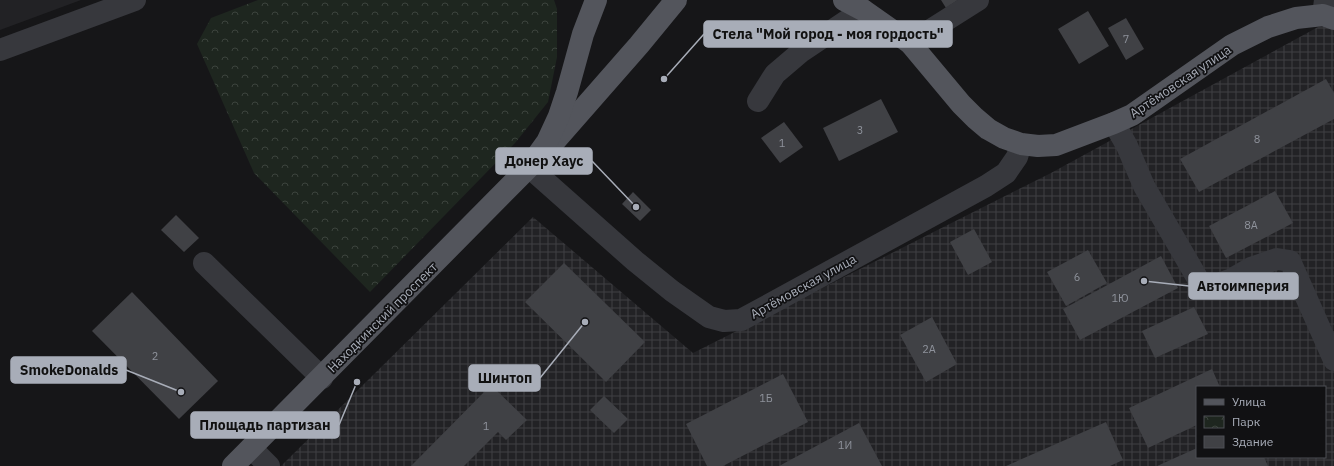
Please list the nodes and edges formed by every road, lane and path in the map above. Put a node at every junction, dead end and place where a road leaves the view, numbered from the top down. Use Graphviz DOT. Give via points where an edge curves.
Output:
graph roads {
  1 [pos="135,0"];
  2 [pos="596,0"];
  3 [pos="676,0"];
  4 [pos="978,0"];
  5 [pos="853,5"];
  6 [pos="1327,12"];
  7 [pos="910,43"];
  8 [pos="0,50"];
  9 [pos="758,101"];
  10 [pos="1114,123"];
  11 [pos="1021,144"];
  12 [pos="529,167"];
  13 [pos="204,263"];
  14 [pos="1334,360"];
  15 [pos="322,378"];
  16 [pos="251,448"];
  17 [pos="233,466"];
  18 [pos="269,466"];
  1 -- 8 [label="street"];
  2 -- 12 [label="main road" via="558,116 547,142"];
  3 -- 12 [label="main road"];
  4 -- 7 [label="street"];
  5 -- 7 [label="main road, Артёмовская улица"];
  5 -- 9 [label="street" via="775,74"];
  6 -- 10 [label="main road, Артёмовская улица" via="1268,27 1232,45 1132,115"];
  7 -- 11 [label="main road, Артёмовская улица" via="974,118 1004,138"];
  10 -- 11 [label="main road, Артёмовская улица" via="1056,145"];
  10 -- 14 [label="street" via="1144,186 1199,281 1213,286 1277,259 1290,261"];
  11 -- 12 [label="street, Артёмовская улица" via="1017,157 1006,174 986,186 741,320 724,321 709,317 635,262"];
  12 -- 15 [label="main road, Находкинский проспект"];
  13 -- 15 [label="street"];
  15 -- 16 [label="main road, Находкинский проспект"];
  16 -- 17 [label="main road, Находкинский проспект"];
  16 -- 18 [label="street"];
}
